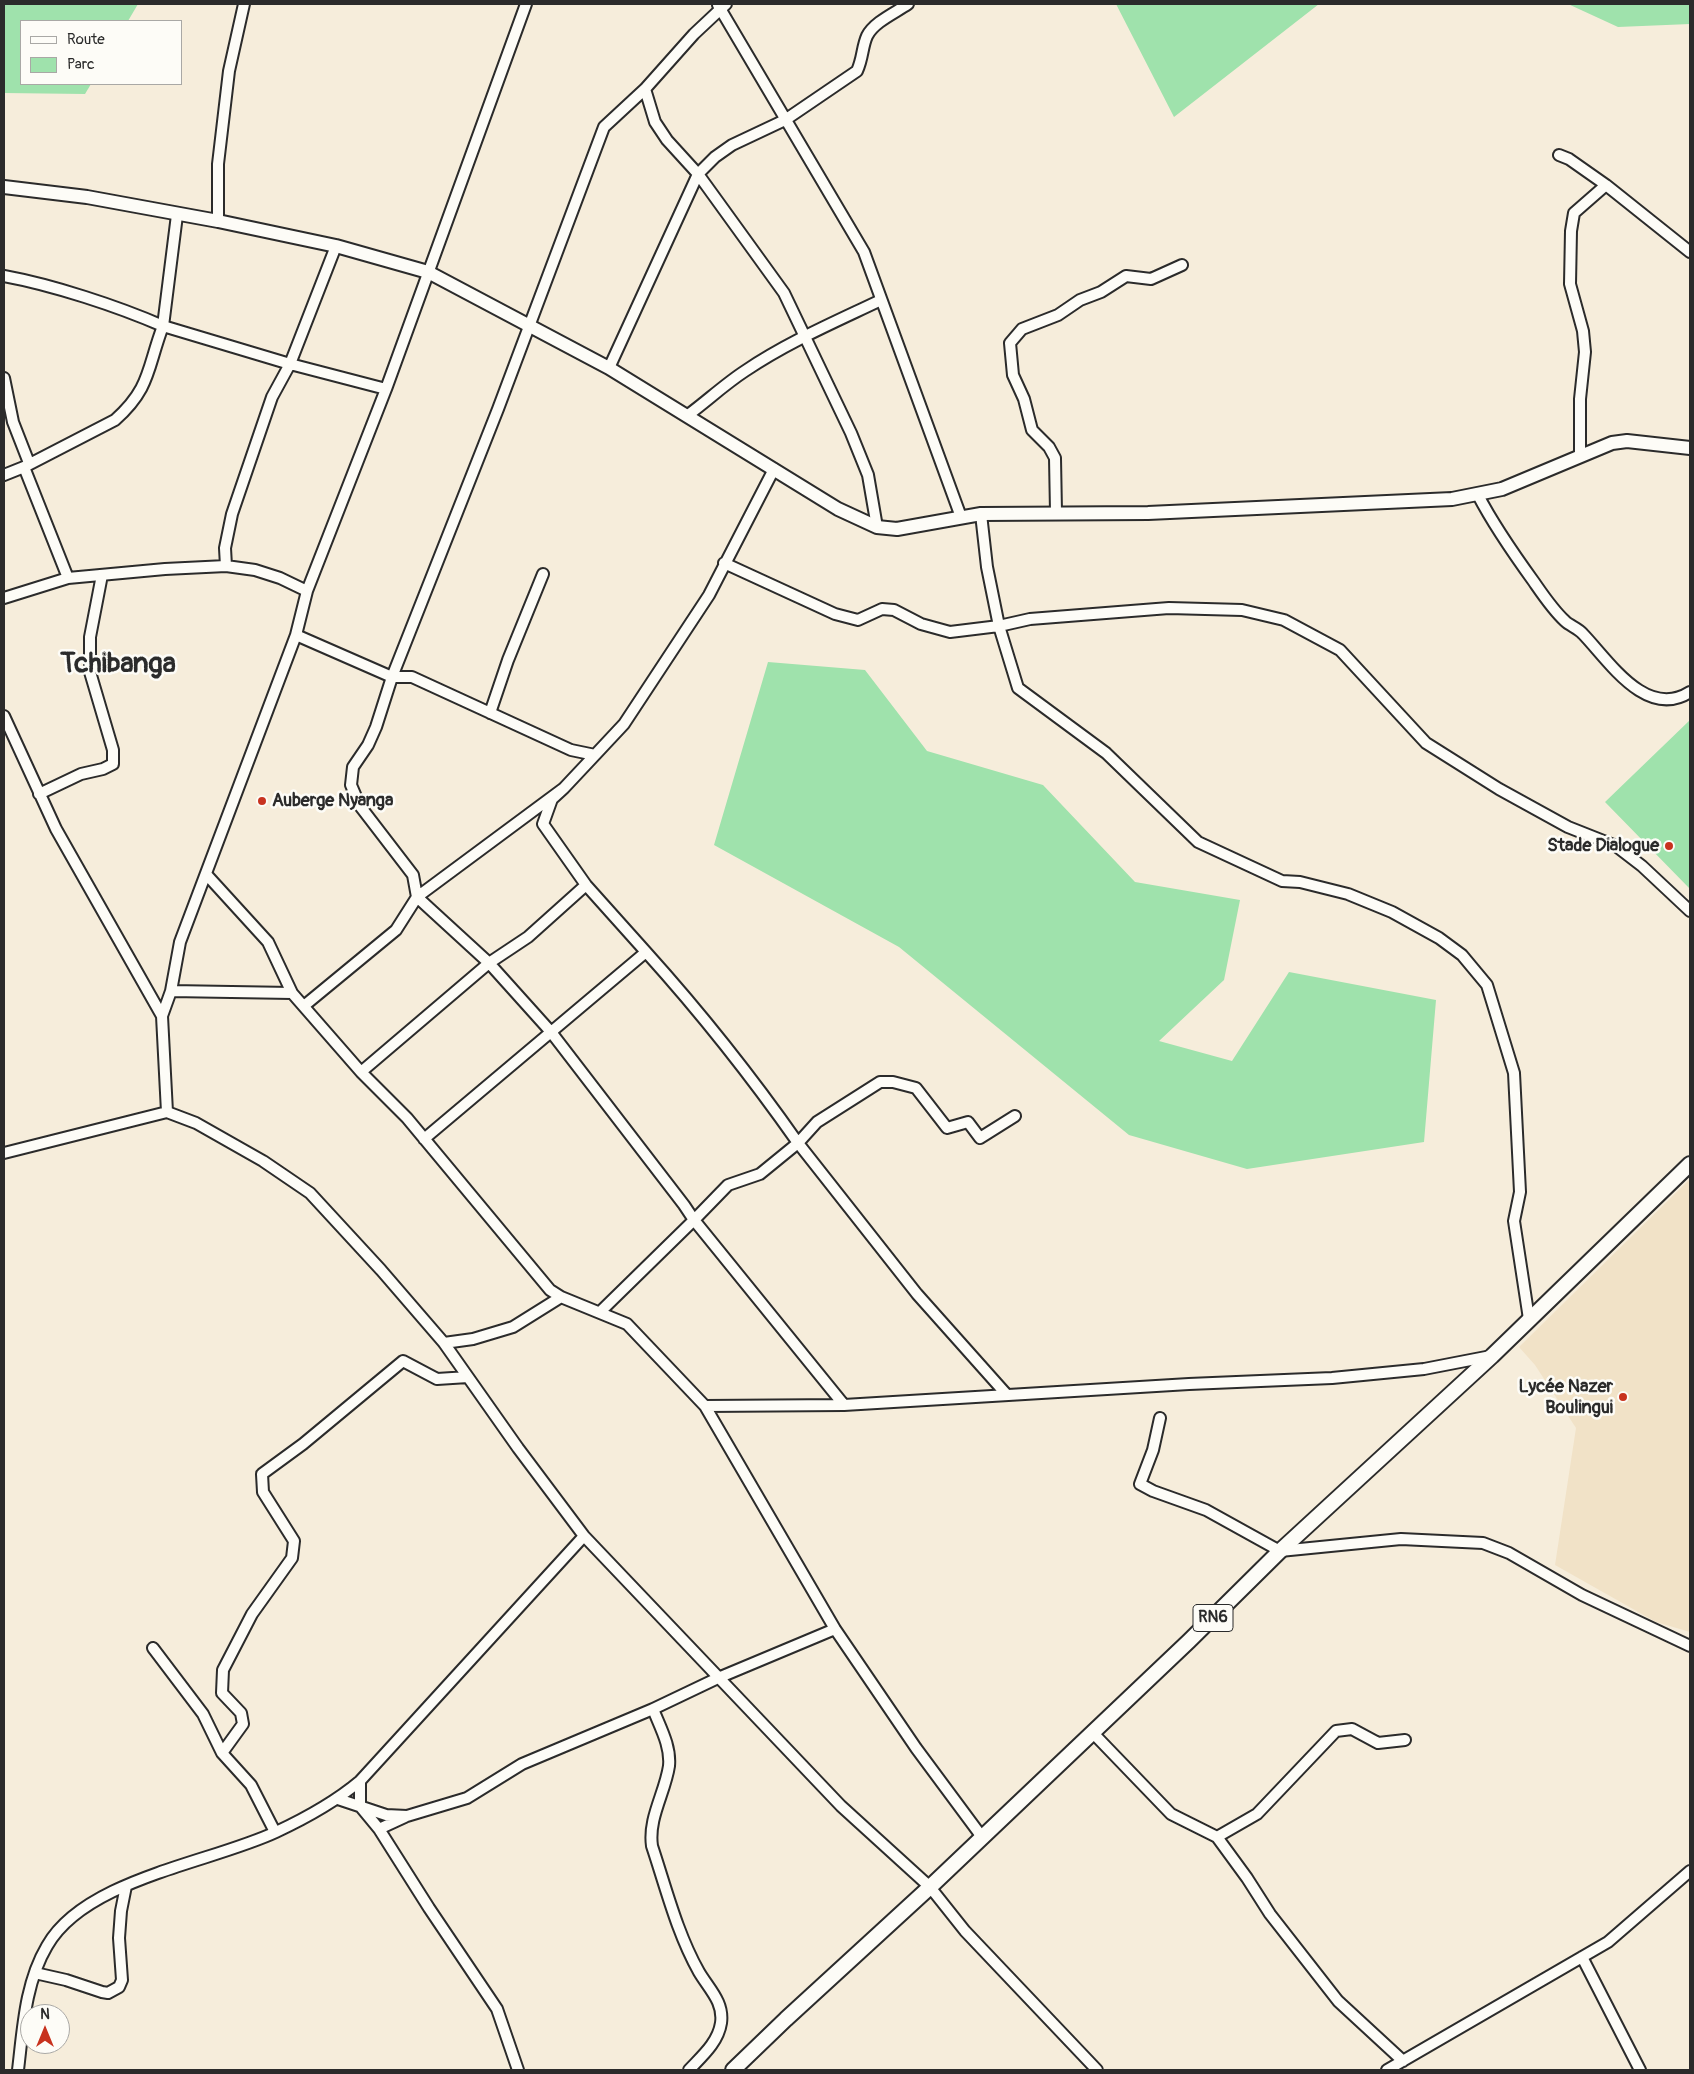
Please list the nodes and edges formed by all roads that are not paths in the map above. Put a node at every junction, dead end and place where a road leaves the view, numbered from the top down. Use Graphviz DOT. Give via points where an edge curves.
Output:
graph roads {
  1 [pos="244,4"];
  2 [pos="526,4"];
  3 [pos="908,4"];
  4 [pos="721,6"];
  5 [pos="645,89"];
  6 [pos="785,120"];
  7 [pos="1558,155"];
  8 [pos="698,174"];
  9 [pos="1606,185"];
  10 [pos="4,187"];
  11 [pos="177,215"];
  12 [pos="218,221"];
  13 [pos="336,246"];
  14 [pos="1690,252"];
  15 [pos="1182,265"];
  16 [pos="428,272"];
  17 [pos="4,276"];
  18 [pos="882,300"];
  19 [pos="163,326"];
  20 [pos="530,326"];
  21 [pos="804,336"];
  22 [pos="290,364"];
  23 [pos="609,368"];
  24 [pos="4,378"];
  25 [pos="386,389"];
  26 [pos="688,415"];
  27 [pos="1690,448"];
  28 [pos="1580,456"];
  29 [pos="26,465"];
  30 [pos="774,469"];
  31 [pos="4,476"];
  32 [pos="1478,495"];
  33 [pos="1056,512"];
  34 [pos="981,514"];
  35 [pos="961,517"];
  36 [pos="877,527"];
  37 [pos="724,564"];
  38 [pos="226,566"];
  39 [pos="543,574"];
  40 [pos="102,575"];
  41 [pos="68,578"];
  42 [pos="307,591"];
  43 [pos="4,598"];
  44 [pos="999,626"];
  45 [pos="296,635"];
  46 [pos="392,677"];
  47 [pos="1690,692"];
  48 [pos="490,713"];
  49 [pos="4,716"];
  50 [pos="595,755"];
  51 [pos="564,788"];
  52 [pos="39,794"];
  53 [pos="206,874"];
  54 [pos="586,885"];
  55 [pos="417,898"];
  56 [pos="1690,911"];
  57 [pos="646,952"];
  58 [pos="489,963"];
  59 [pos="171,991"];
  60 [pos="292,993"];
  61 [pos="305,1005"];
  62 [pos="162,1016"];
  63 [pos="551,1032"];
  64 [pos="361,1072"];
  65 [pos="166,1112"];
  66 [pos="1015,1116"];
  67 [pos="424,1139"];
  68 [pos="798,1143"];
  69 [pos="4,1153"];
  70 [pos="1690,1164"];
  71 [pos="694,1220"];
  72 [pos="560,1297"];
  73 [pos="600,1312"];
  74 [pos="1529,1319"];
  75 [pos="444,1343"];
  76 [pos="1492,1356"];
  77 [pos="468,1377"];
  78 [pos="1007,1395"];
  79 [pos="844,1405"];
  80 [pos="705,1406"];
  81 [pos="1160,1418"];
  82 [pos="584,1536"];
  83 [pos="1280,1551"];
  84 [pos="835,1629"];
  85 [pos="1690,1646"];
  86 [pos="153,1648"];
  87 [pos="718,1678"];
  88 [pos="653,1710"];
  89 [pos="1092,1732"];
  90 [pos="1405,1740"];
  91 [pos="222,1753"];
  92 [pos="360,1781"];
  93 [pos="338,1799"];
  94 [pos="360,1806"];
  95 [pos="407,1816"];
  96 [pos="379,1829"];
  97 [pos="275,1832"];
  98 [pos="982,1837"];
  99 [pos="1217,1837"];
  100 [pos="1688,1878"];
  101 [pos="126,1886"];
  102 [pos="930,1888"];
  103 [pos="1582,1957"];
  104 [pos="35,1973"];
  105 [pos="1402,2061"];
  106 [pos="18,2070"];
  107 [pos="518,2070"];
  108 [pos="689,2070"];
  109 [pos="733,2070"];
  110 [pos="1097,2070"];
  111 [pos="1387,2070"];
  112 [pos="1640,2070"];
  1 -- 12 [label="street" via="229,71 218,164"];
  2 -- 16 [label="street"];
  3 -- 6 [label="street" via="872,29 866,37 857,71"];
  4 -- 5 [label="street"];
  4 -- 6 [label="street"];
  5 -- 8 [label="street" via="655,122"];
  5 -- 20 [label="street" via="604,127"];
  6 -- 8 [label="street" via="732,145"];
  6 -- 18 [label="street" via="864,252"];
  7 -- 9 [label="street"];
  8 -- 21 [label="street" via="784,293"];
  8 -- 23 [label="street"];
  9 -- 14 [label="street"];
  9 -- 28 [label="street" via="1574,213 1571,231 1570,284 1584,332 1585,352 1580,399"];
  10 -- 11 [label="main road" via="95,198"];
  11 -- 12 [label="main road"];
  11 -- 19 [label="street"];
  12 -- 13 [label="main road"];
  13 -- 16 [label="main road"];
  13 -- 22 [label="street"];
  15 -- 33 [label="street" via="1151,278 1126,276 1058,315 1022,329 1010,343 1013,375 1024,399 1032,430 1055,458"];
  16 -- 20 [label="main road"];
  16 -- 25 [label="street"];
  17 -- 19 [label="street" via="105,305"];
  18 -- 21 [label="street"];
  18 -- 35 [label="street"];
  19 -- 22 [label="street"];
  19 -- 29 [label="street" via="145,384 131,405 115,420"];
  20 -- 23 [label="main road"];
  20 -- 46 [label="street"];
  21 -- 26 [label="street" via="744,372"];
  21 -- 36 [label="street" via="868,475"];
  22 -- 25 [label="street"];
  22 -- 38 [label="street" via="272,397 232,514 225,548"];
  23 -- 26 [label="main road"];
  24 -- 29 [label="street"];
  25 -- 42 [label="street"];
  26 -- 30 [label="main road"];
  27 -- 28 [label="main road" via="1627,441"];
  28 -- 32 [label="main road" via="1502,489"];
  29 -- 31 [label="street"];
  29 -- 41 [label="street"];
  30 -- 36 [label="main road" via="838,509"];
  30 -- 37 [label="street"];
  32 -- 33 [label="main road" via="1354,505 1148,513"];
  32 -- 47 [label="street" via="1497,530 1544,595 1565,621 1581,631 1626,681 1642,694 1663,700"];
  33 -- 34 [label="main road"];
  34 -- 35 [label="main road"];
  34 -- 44 [label="street" via="988,574"];
  35 -- 36 [label="main road" via="897,529"];
  37 -- 44 [label="street" via="835,614 858,620 882,608 950,632"];
  37 -- 50 [label="street" via="709,595 648,689 624,724"];
  38 -- 40 [label="street"];
  38 -- 42 [label="street" via="272,575"];
  39 -- 48 [label="street"];
  40 -- 41 [label="street"];
  40 -- 52 [label="street" via="90,637 90,672 113,750 113,764 81,774"];
  41 -- 43 [label="street"];
  42 -- 45 [label="street"];
  44 -- 56 [label="street" via="1030,619 1169,608 1242,610 1284,620 1340,650 1426,743 1568,827 1616,846"];
  44 -- 74 [label="street" via="1018,688 1106,753 1198,842 1282,881 1348,894 1392,912 1440,938 1462,955 1486,984 1514,1073 1520,1192 1514,1221"];
  45 -- 46 [label="street"];
  45 -- 53 [label="street"];
  46 -- 48 [label="street" via="412,677"];
  46 -- 55 [label="street" via="368,745 353,767 351,785 360,806 413,875"];
  48 -- 50 [label="street" via="571,750"];
  49 -- 52 [label="street"];
  50 -- 51 [label="street"];
  51 -- 54 [label="street" via="552,799 544,824"];
  51 -- 55 [label="street"];
  52 -- 62 [label="street"];
  53 -- 59 [label="street" via="180,942"];
  53 -- 60 [label="street" via="268,942"];
  54 -- 57 [label="street"];
  54 -- 58 [label="street" via="528,937"];
  55 -- 58 [label="street"];
  55 -- 61 [label="street" via="396,930"];
  57 -- 63 [label="street"];
  57 -- 68 [label="street" via="726,1044"];
  58 -- 63 [label="street"];
  58 -- 64 [label="street"];
  59 -- 60 [label="street"];
  59 -- 62 [label="street"];
  60 -- 61 [label="street"];
  61 -- 64 [label="street"];
  62 -- 65 [label="street"];
  63 -- 67 [label="street"];
  63 -- 71 [label="street"];
  64 -- 67 [label="street"];
  65 -- 69 [label="street"];
  65 -- 75 [label="street" via="196,1123 263,1161 310,1193"];
  66 -- 68 [label="street" via="980,1138 968,1122 947,1128 916,1088 880,1082 816,1122"];
  67 -- 72 [label="street" via="536,1274"];
  68 -- 71 [label="street" via="760,1174 728,1185"];
  68 -- 78 [label="street" via="916,1294"];
  70 -- 74 [label="highway, RN6"];
  71 -- 73 [label="street"];
  71 -- 79 [label="street"];
  72 -- 73 [label="street"];
  72 -- 75 [label="street" via="513,1327 473,1339"];
  73 -- 80 [label="street" via="627,1324"];
  74 -- 76 [label="highway, RN6"];
  75 -- 77 [label="street"];
  76 -- 78 [label="street" via="1424,1369 1332,1378"];
  76 -- 83 [label="highway, RN6"];
  77 -- 82 [label="street"];
  77 -- 91 [label="street" via="437,1379 403,1361 262,1474 263,1492 294,1541 292,1558 252,1614 224,1670 222,1693 241,1713 244,1724"];
  78 -- 79 [label="street"];
  79 -- 80 [label="street"];
  80 -- 84 [label="street"];
  81 -- 83 [label="street" via="1153,1450 1140,1484 1206,1510"];
  82 -- 87 [label="street"];
  82 -- 92 [label="street"];
  83 -- 85 [label="street" via="1401,1539 1483,1543 1509,1553 1582,1595"];
  83 -- 89 [label="highway, RN6"];
  84 -- 87 [label="street"];
  84 -- 98 [label="street" via="910,1740"];
  86 -- 91 [label="street" via="203,1714"];
  87 -- 88 [label="street"];
  87 -- 102 [label="street" via="841,1806"];
  88 -- 95 [label="street" via="522,1764 467,1798"];
  88 -- 108 [label="street" via="667,1745 669,1765 650,1832 652,1846 678,1924 699,1971 720,2004 721,2013 718,2033 712,2044"];
  89 -- 98 [label="highway, RN6"];
  89 -- 99 [label="street" via="1171,1814"];
  90 -- 99 [label="street" via="1378,1743 1352,1730 1336,1731 1257,1814"];
  91 -- 97 [label="street" via="251,1784"];
  92 -- 93 [label="street"];
  92 -- 94 [label="street"];
  93 -- 94 [label="street"];
  93 -- 97 [label="street"];
  94 -- 95 [label="street" via="386,1815"];
  94 -- 96 [label="street"];
  95 -- 96 [label="street"];
  96 -- 107 [label="street" via="497,2009"];
  97 -- 101 [label="street"];
  98 -- 102 [label="highway, RN6"];
  99 -- 105 [label="street" via="1270,1914 1338,2001"];
  100 -- 103 [label="street" via="1608,1942"];
  101 -- 104 [label="street" via="84,1908 60,1928 46,1946"];
  101 -- 104 [label="street" via="119,1938 122,1980 119,1987 102,1992"];
  102 -- 109 [label="highway, RN6"];
  102 -- 110 [label="street" via="965,1931"];
  103 -- 105 [label="street"];
  103 -- 112 [label="street"];
  104 -- 106 [label="street"];
  105 -- 111 [label="street"];
}
